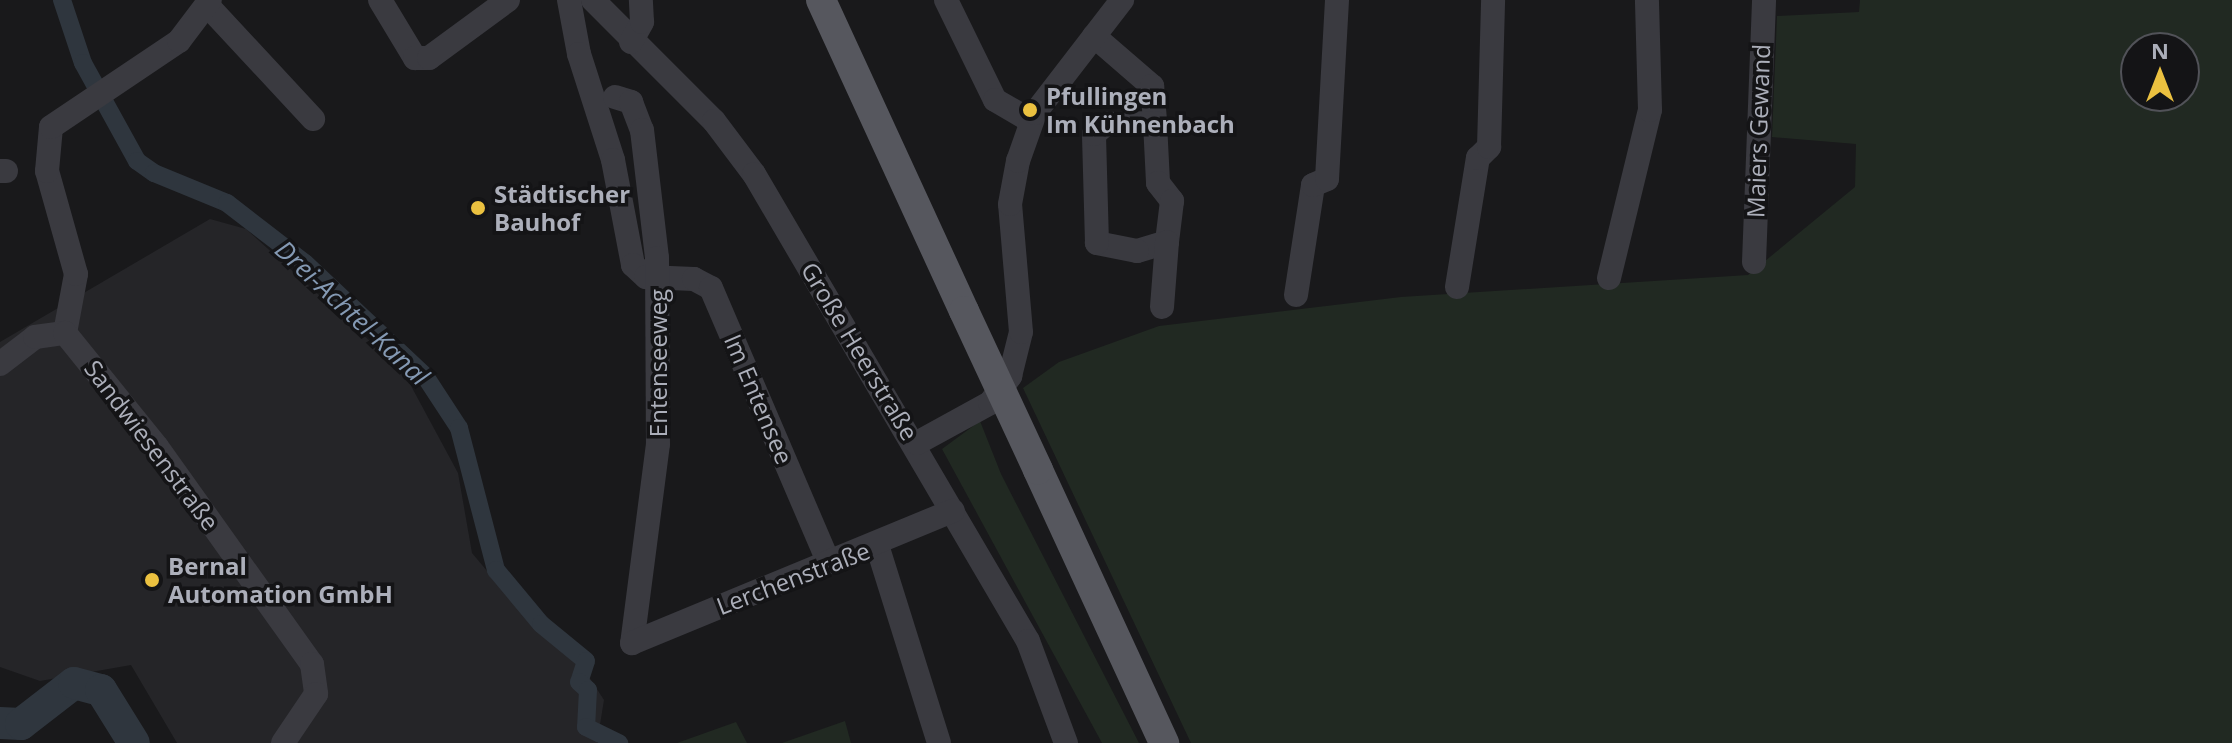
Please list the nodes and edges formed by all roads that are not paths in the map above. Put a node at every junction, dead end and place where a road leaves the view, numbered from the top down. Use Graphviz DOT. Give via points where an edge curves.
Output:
graph roads {
  1 [pos="380,0"];
  2 [pos="508,0"];
  3 [pos="569,0"];
  4 [pos="593,0"];
  5 [pos="641,0"];
  6 [pos="821,0"];
  7 [pos="946,0"];
  8 [pos="1122,0"];
  9 [pos="1337,0"];
  10 [pos="1493,0"];
  11 [pos="1647,0"];
  12 [pos="1764,0"];
  13 [pos="209,4"];
  14 [pos="1094,36"];
  15 [pos="631,42"];
  16 [pos="615,97"];
  17 [pos="313,119"];
  18 [pos="1031,121"];
  19 [pos="1155,123"];
  20 [pos="1167,242"];
  21 [pos="1754,262"];
  22 [pos="658,277"];
  23 [pos="1609,278"];
  24 [pos="1457,287"];
  25 [pos="1296,295"];
  26 [pos="1162,307"];
  27 [pos="65,333"];
  28 [pos="0,364"];
  29 [pos="917,443"];
  30 [pos="953,511"];
  31 [pos="877,545"];
  32 [pos="828,561"];
  33 [pos="632,643"];
  34 [pos="283,743"];
  35 [pos="939,743"];
  36 [pos="1066,743"];
  37 [pos="1164,743"];
  1 -- 2 [label="street" via="415,58 429,58"];
  3 -- 22 [label="street" via="579,54 613,160 633,265 646,277"];
  4 -- 15 [label="street, Große Heerstraße"];
  5 -- 15 [label="street" via="642,22"];
  6 -- 37 [label="main road, bridge"];
  7 -- 18 [label="street" via="995,100"];
  8 -- 14 [label="street"];
  9 -- 25 [label="street" via="1327,179 1313,185"];
  10 -- 24 [label="street" via="1489,147 1478,158"];
  11 -- 23 [label="street" via="1650,110"];
  12 -- 21 [label="street, Maiers Gewand"];
  13 -- 17 [label="street"];
  13 -- 27 [label="street" via="179,41 51,127 47,171 76,274"];
  14 -- 18 [label="street"];
  14 -- 19 [label="street" via="1152,86"];
  15 -- 29 [label="street, Große Heerstraße" via="707,114 746,162"];
  16 -- 22 [label="street, Entenseeweg" via="631,102 642,130"];
  18 -- 29 [label="street" via="1010,204 1021,287 1018,356 990,403"];
  19 -- 20 [label="street" via="1158,183 1172,201"];
  19 -- 20 [label="street" via="1106,124 1094,134 1097,243 1137,251"];
  20 -- 26 [label="street"];
  22 -- 32 [label="street, Im Entensee" via="694,279 711,288"];
  22 -- 33 [label="street, Entenseeweg" via="658,444"];
  27 -- 28 [label="street" via="35,337"];
  27 -- 34 [label="street, Sandwiesenstraße" via="157,447 312,664 316,694"];
  29 -- 30 [label="street, Große Heerstraße"];
  30 -- 31 [label="street, Lerchenstraße"];
  30 -- 36 [label="street, Große Heerstraße" via="1028,641"];
  31 -- 32 [label="street, Lerchenstraße"];
  31 -- 35 [label="street"];
  32 -- 33 [label="street, Lerchenstraße"];
}
